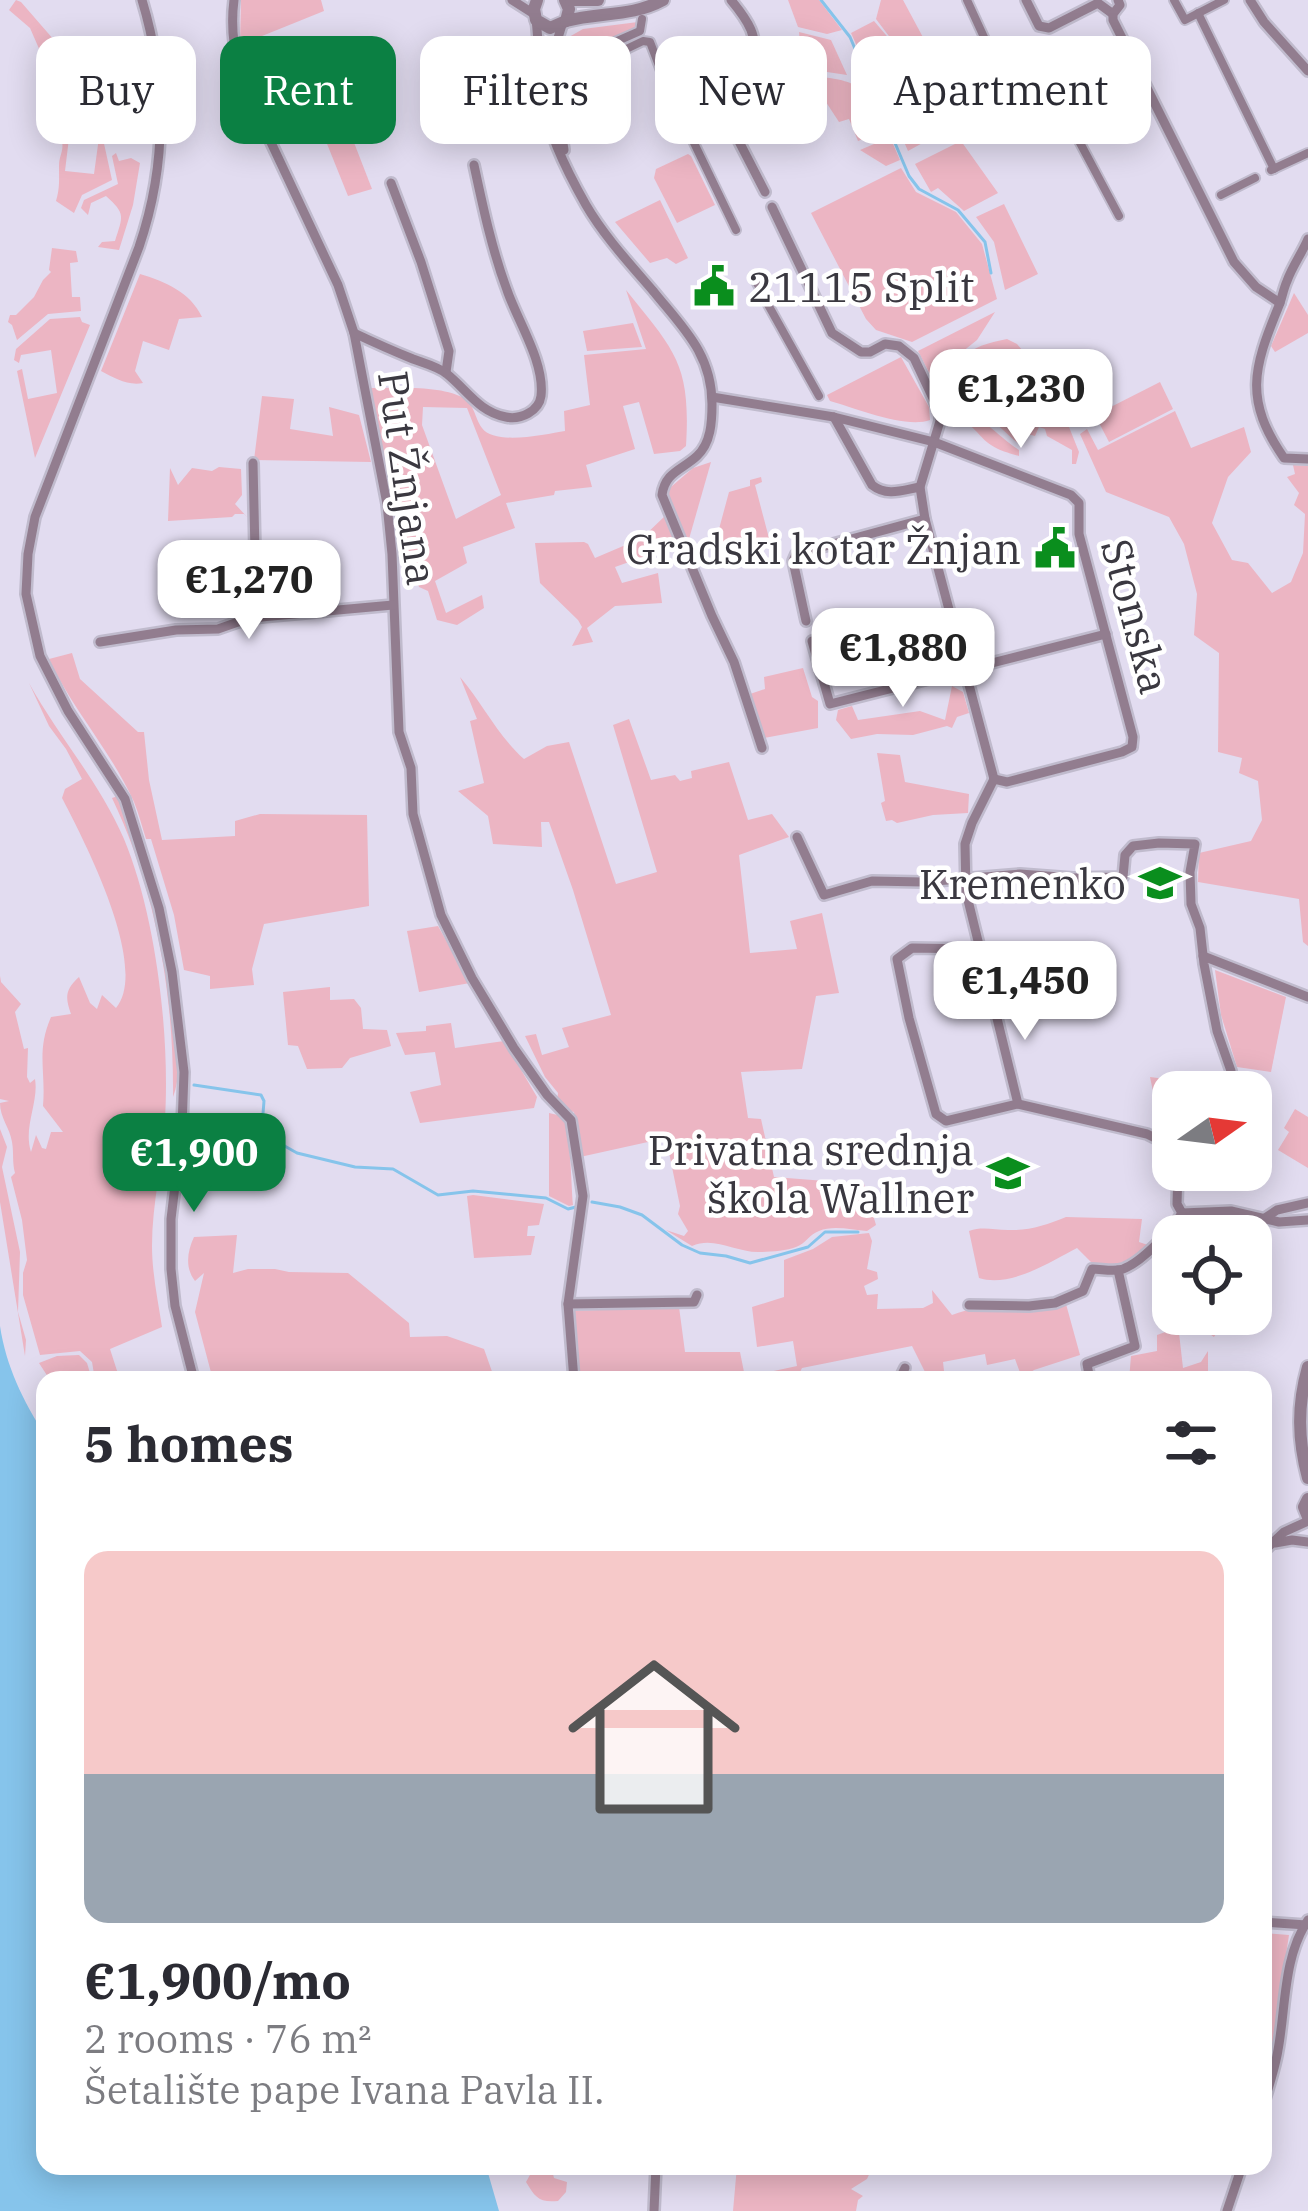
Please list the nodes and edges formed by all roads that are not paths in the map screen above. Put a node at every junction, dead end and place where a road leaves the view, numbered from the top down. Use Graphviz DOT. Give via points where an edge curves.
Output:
graph roads {
  1 [pos="142,0"];
  2 [pos="234,0"];
  3 [pos="512,0"];
  4 [pos="568,0"];
  5 [pos="598,0"];
  6 [pos="663,0"];
  7 [pos="731,0"];
  8 [pos="967,0"];
  9 [pos="1025,0"];
  10 [pos="1118,0"];
  11 [pos="1174,0"];
  12 [pos="1224,0"];
  13 [pos="1250,0"];
  14 [pos="536,11"];
  15 [pos="1113,14"];
  16 [pos="1198,14"];
  17 [pos="642,19"];
  18 [pos="564,23"];
  19 [pos="753,36"];
  20 [pos="1308,71"];
  21 [pos="741,144"];
  22 [pos="1308,153"];
  23 [pos="565,162"];
  24 [pos="474,164"];
  25 [pos="1255,178"];
  26 [pos="391,183"];
  27 [pos="765,192"];
  28 [pos="1221,195"];
  29 [pos="772,207"];
  30 [pos="1119,216"];
  31 [pos="736,230"];
  32 [pos="1308,239"];
  33 [pos="753,276"];
  34 [pos="1280,303"];
  35 [pos="353,334"];
  36 [pos="446,372"];
  37 [pos="819,396"];
  38 [pos="712,397"];
  39 [pos="834,417"];
  40 [pos="934,442"];
  41 [pos="1308,459"];
  42 [pos="253,463"];
  43 [pos="920,487"];
  44 [pos="925,519"];
  45 [pos="393,605"];
  46 [pos="261,617"];
  47 [pos="806,621"];
  48 [pos="1106,634"];
  49 [pos="812,641"];
  50 [pos="100,642"];
  51 [pos="966,671"];
  52 [pos="762,748"];
  53 [pos="994,779"];
  54 [pos="797,837"];
  55 [pos="966,877"];
  56 [pos="978,949"];
  57 [pos="1203,956"];
  58 [pos="1308,997"];
  59 [pos="1232,1071"];
  60 [pos="1018,1104"];
  61 [pos="1152,1137"];
  62 [pos="1178,1191"];
  63 [pos="1308,1203"];
  64 [pos="1181,1213"];
  65 [pos="1251,1215"];
  66 [pos="1269,1215"];
  67 [pos="1272,1220"];
  68 [pos="1308,1220"];
  69 [pos="1118,1270"];
  70 [pos="697,1295"];
  71 [pos="568,1304"];
  72 [pos="969,1305"];
  73 [pos="1308,1367"];
  74 [pos="905,1368"];
  75 [pos="192,1371"];
  76 [pos="573,1371"];
  77 [pos="904,1371"];
  78 [pos="1088,1371"];
  79 [pos="1304,1451"];
  80 [pos="1308,1478"];
  81 [pos="1307,1506"];
  82 [pos="1308,1542"];
  83 [pos="1272,1544"];
  84 [pos="1272,1546"];
  85 [pos="1272,1922"];
  86 [pos="1307,1923"];
  87 [pos="1272,2075"];
  88 [pos="655,2175"];
  89 [pos="1239,2175"];
  90 [pos="653,2211"];
  91 [pos="1227,2211"];
  1 -- 75 [label="street" via="160,91 152,202 35,517 26,594 49,677 125,799 164,931 184,1054 171,1269"];
  2 -- 35 [label="street, Put Žnjana" via="234,52 244,85"];
  3 -- 14 [label="street"];
  4 -- 5 [label="street"];
  4 -- 18 [label="street"];
  6 -- 18 [label="street"];
  7 -- 19 [label="street"];
  8 -- 30 [label="street" via="1004,81 1054,94"];
  9 -- 15 [label="street" via="1048,28 1098,3"];
  10 -- 15 [label="street"];
  11 -- 16 [label="street" via="1185,20"];
  12 -- 16 [label="street"];
  13 -- 20 [label="street"];
  14 -- 18 [label="street" via="550,28"];
  14 -- 23 [label="street" via="544,108"];
  15 -- 34 [label="street" via="1234,262"];
  16 -- 22 [label="street" via="1272,170"];
  17 -- 31 [label="street" via="638,33 614,50 650,42"];
  18 -- 23 [label="street" via="555,73"];
  21 -- 27 [label="street"];
  23 -- 38 [label="street" via="604,232 692,337"];
  24 -- 36 [label="street" via="541,401 529,413 505,417"];
  25 -- 28 [label="street"];
  26 -- 36 [label="street" via="449,350"];
  29 -- 40 [label="street" via="832,332 861,352 885,344 914,358 940,413"];
  32 -- 34 [label="street"];
  33 -- 37 [label="street"];
  34 -- 41 [label="street" via="1262,344 1256,397 1284,458"];
  35 -- 36 [label="street"];
  35 -- 45 [label="street, Put Žnjana" via="387,504"];
  38 -- 39 [label="street"];
  38 -- 52 [label="street" via="707,441 672,472 662,495"];
  39 -- 40 [label="street"];
  39 -- 43 [label="street" via="872,485 889,493"];
  40 -- 43 [label="street"];
  40 -- 48 [label="street, Stonska" via="1071,494"];
  42 -- 46 [label="street"];
  43 -- 44 [label="street"];
  44 -- 47 [label="street" via="796,554"];
  44 -- 51 [label="street"];
  45 -- 46 [label="street"];
  45 -- 71 [label="street, Put Žnjana" via="399,732 441,915 514,1048 572,1120 583,1196"];
  46 -- 50 [label="street"];
  48 -- 51 [label="street"];
  48 -- 53 [label="street, Stonska" via="1132,747"];
  49 -- 51 [label="street" via="830,704"];
  51 -- 53 [label="street"];
  53 -- 55 [label="street" via="965,844"];
  54 -- 55 [label="street" via="824,895 872,881"];
  55 -- 56 [label="street"];
  55 -- 57 [label="street" via="1123,877 1133,846 1195,844 1191,904"];
  56 -- 60 [label="street"];
  56 -- 60 [label="street" via="912,948 897,965 936,1114 946,1121"];
  57 -- 58 [label="street"];
  57 -- 59 [label="street"];
  60 -- 61 [label="street"];
  62 -- 64 [label="street"];
  63 -- 66 [label="street"];
  64 -- 65 [label="street"];
  64 -- 69 [label="street" via="1137,1261"];
  67 -- 68 [label="street"];
  69 -- 72 [label="street" via="1092,1269 1083,1291 1055,1303"];
  69 -- 78 [label="street" via="1135,1346 1087,1364"];
  70 -- 71 [label="street"];
  71 -- 76 [label="street, Put Žnjana"];
  73 -- 79 [label="street" via="1300,1404"];
  74 -- 77 [label="street"];
  79 -- 80 [label="street"];
  81 -- 83 [label="street"];
  82 -- 84 [label="street"];
  85 -- 86 [label="street"];
  86 -- 87 [label="street" via="1293,1951"];
  88 -- 90 [label="street"];
  89 -- 91 [label="street"];
}
